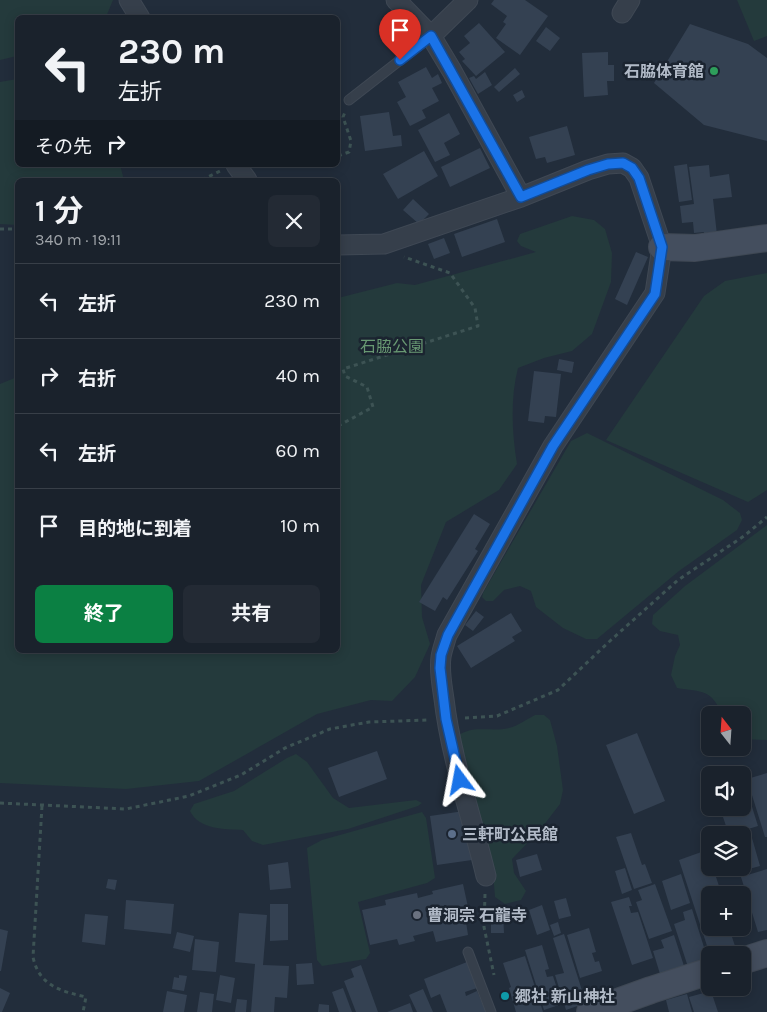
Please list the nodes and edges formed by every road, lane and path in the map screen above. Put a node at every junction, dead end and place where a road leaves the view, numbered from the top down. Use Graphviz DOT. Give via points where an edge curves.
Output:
graph roads {
  1 [pos="129,0"];
  2 [pos="396,0"];
  3 [pos="468,0"];
  4 [pos="138,15"];
  5 [pos="431,36"];
  6 [pos="349,100"];
  7 [pos="340,155"];
  8 [pos="237,167"];
  9 [pos="246,178"];
  10 [pos="521,197"];
  11 [pos="0,229"];
  12 [pos="15,230"];
  13 [pos="767,238"];
  14 [pos="384,244"];
  15 [pos="340,245"];
  16 [pos="662,247"];
  17 [pos="340,425"];
  18 [pos="767,517"];
  19 [pos="446,719"];
  20 [pos="0,803"];
  21 [pos="42,806"];
  22 [pos="486,876"];
  23 [pos="468,952"];
  24 [pos="767,953"];
  25 [pos="751,958"];
  26 [pos="701,974"];
  27 [pos="495,980"];
  28 [pos="83,1012"];
  29 [pos="491,1012"];
  30 [pos="590,1012"];
  1 -- 4 [label="street"];
  2 -- 5 [label="street"];
  3 -- 5 [label="street"];
  5 -- 6 [label="lane"];
  5 -- 10 [label="street"];
  6 -- 7 [label="path" via="343,117 351,141 349,152"];
  8 -- 9 [label="street"];
  10 -- 14 [label="street"];
  10 -- 16 [label="street" via="588,170 623,163 632,168 639,178"];
  11 -- 12 [label="path"];
  13 -- 16 [label="street" via="695,248"];
  14 -- 15 [label="street"];
  14 -- 17 [label="path" via="406,258 450,273 475,308 478,326 343,369 345,376 367,387 373,407"];
  16 -- 19 [label="street" via="655,294 553,446 448,635 440,668"];
  18 -- 19 [label="path" via="678,580 558,690 497,716"];
  19 -- 21 [label="path" via="369,722 330,729 285,748 241,775 189,796 126,809"];
  19 -- 22 [label="street"];
  20 -- 21 [label="path"];
  21 -- 28 [label="path" via="35,968 48,984 86,997"];
  22 -- 27 [label="path" via="484,927"];
  23 -- 29 [label="lane"];
  24 -- 25 [label="street"];
  26 -- 30 [label="street"];
}
